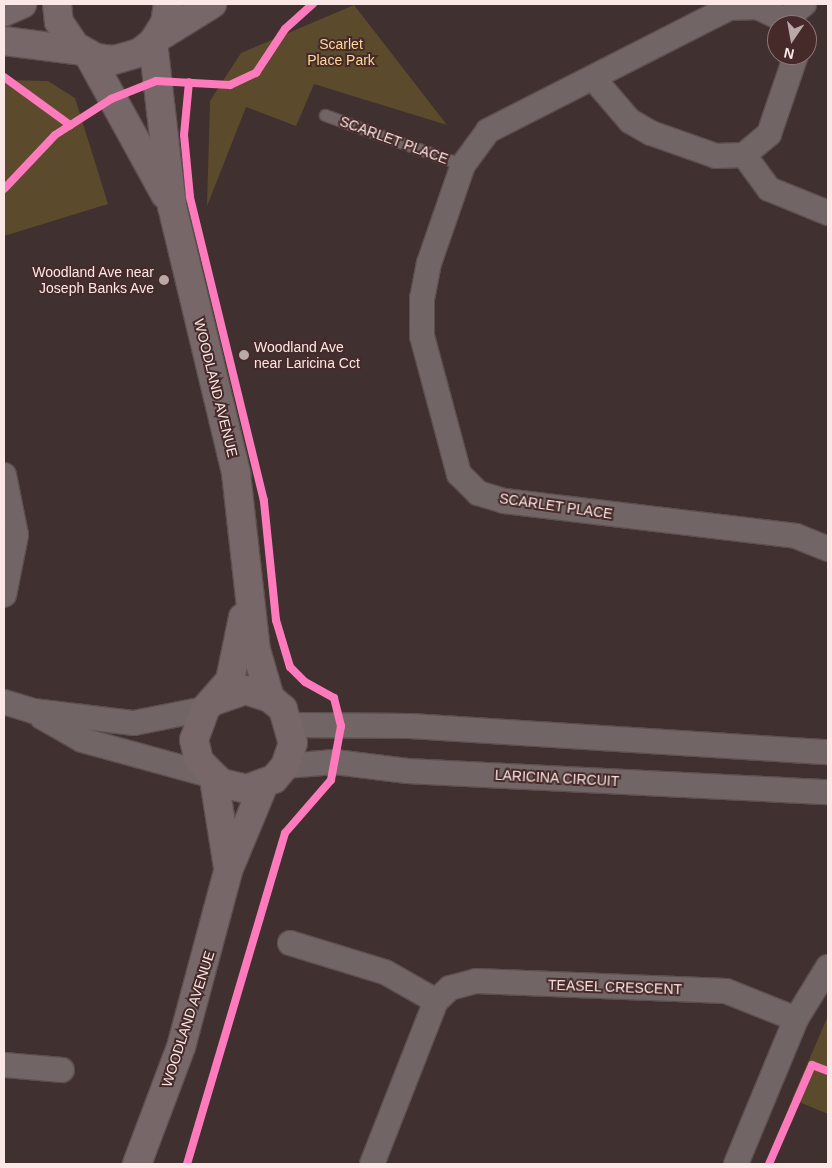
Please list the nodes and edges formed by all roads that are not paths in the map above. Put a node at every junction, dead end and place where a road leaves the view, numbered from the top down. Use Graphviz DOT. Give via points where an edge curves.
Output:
graph roads {
  1 [pos="22,4"];
  2 [pos="57,4"];
  3 [pos="168,4"];
  4 [pos="212,4"];
  5 [pos="804,4"];
  6 [pos="4,12"];
  7 [pos="771,15"];
  8 [pos="792,15"];
  9 [pos="155,40"];
  10 [pos="4,41"];
  11 [pos="86,53"];
  12 [pos="793,65"];
  13 [pos="593,78"];
  14 [pos="325,115"];
  15 [pos="744,155"];
  16 [pos="463,165"];
  17 [pos="172,206"];
  18 [pos="828,213"];
  19 [pos="4,475"];
  20 [pos="828,549"];
  21 [pos="248,572"];
  22 [pos="4,595"];
  23 [pos="270,698"];
  24 [pos="4,702"];
  25 [pos="208,706"];
  26 [pos="33,711"];
  27 [pos="291,725"];
  28 [pos="828,752"];
  29 [pos="286,766"];
  30 [pos="211,777"];
  31 [pos="264,784"];
  32 [pos="828,792"];
  33 [pos="228,871"];
  34 [pos="290,943"];
  35 [pos="828,966"];
  36 [pos="436,1001"];
  37 [pos="796,1019"];
  38 [pos="4,1065"];
  39 [pos="62,1070"];
  40 [pos="137,1164"];
  41 [pos="372,1164"];
  42 [pos="736,1164"];
  1 -- 6 [label="street"];
  2 -- 11 [label="street, WOODLAND AVENUE" via="64,30"];
  3 -- 9 [label="street"];
  4 -- 9 [label="street"];
  5 -- 8 [label="street, SCARLET PLACE"];
  7 -- 13 [label="street, SCARLET PLACE" via="756,7 729,8"];
  9 -- 11 [label="street" via="123,59"];
  9 -- 17 [label="street, WOODLAND AVENUE"];
  10 -- 11 [label="street"];
  11 -- 17 [label="street, WOODLAND AVENUE"];
  12 -- 15 [label="street" via="769,134"];
  13 -- 15 [label="street" via="630,121 651,133 716,156"];
  13 -- 16 [label="street, SCARLET PLACE" via="488,131"];
  14 -- 16 [label="lane, SCARLET PLACE"];
  15 -- 18 [label="street" via="769,188"];
  16 -- 20 [label="street, SCARLET PLACE" via="429,263 422,298 422,336 458,474 478,493 504,501 796,536"];
  17 -- 21 [label="street, WOODLAND AVENUE" via="236,473"];
  19 -- 22 [label="street" via="16,535"];
  21 -- 23 [label="street, WOODLAND AVENUE" via="256,650"];
  21 -- 25 [label="street, WOODLAND AVENUE" via="230,680"];
  23 -- 25 [label="street" via="245,690"];
  23 -- 27 [label="street, WOODLAND AVENUE"];
  24 -- 26 [label="street"];
  25 -- 26 [label="street" via="134,723"];
  25 -- 30 [label="street, WOODLAND AVENUE" via="194,740 199,761"];
  26 -- 30 [label="street" via="82,740"];
  27 -- 28 [label="street" via="410,726"];
  27 -- 29 [label="street" via="293,743"];
  29 -- 31 [label="street, WOODLAND AVENUE"];
  29 -- 32 [label="street, LARICINA CIRCUIT" via="335,762 407,771"];
  30 -- 31 [label="street" via="238,788"];
  30 -- 33 [label="street, WOODLAND AVENUE"];
  31 -- 33 [label="street, WOODLAND AVENUE"];
  33 -- 40 [label="street, WOODLAND AVENUE" via="181,1048"];
  34 -- 36 [label="street" via="385,972"];
  35 -- 37 [label="street"];
  36 -- 37 [label="street, TEASEL CRESCENT" via="450,988 476,981 726,991"];
  36 -- 41 [label="street"];
  37 -- 42 [label="street"];
  38 -- 39 [label="street"];
}
